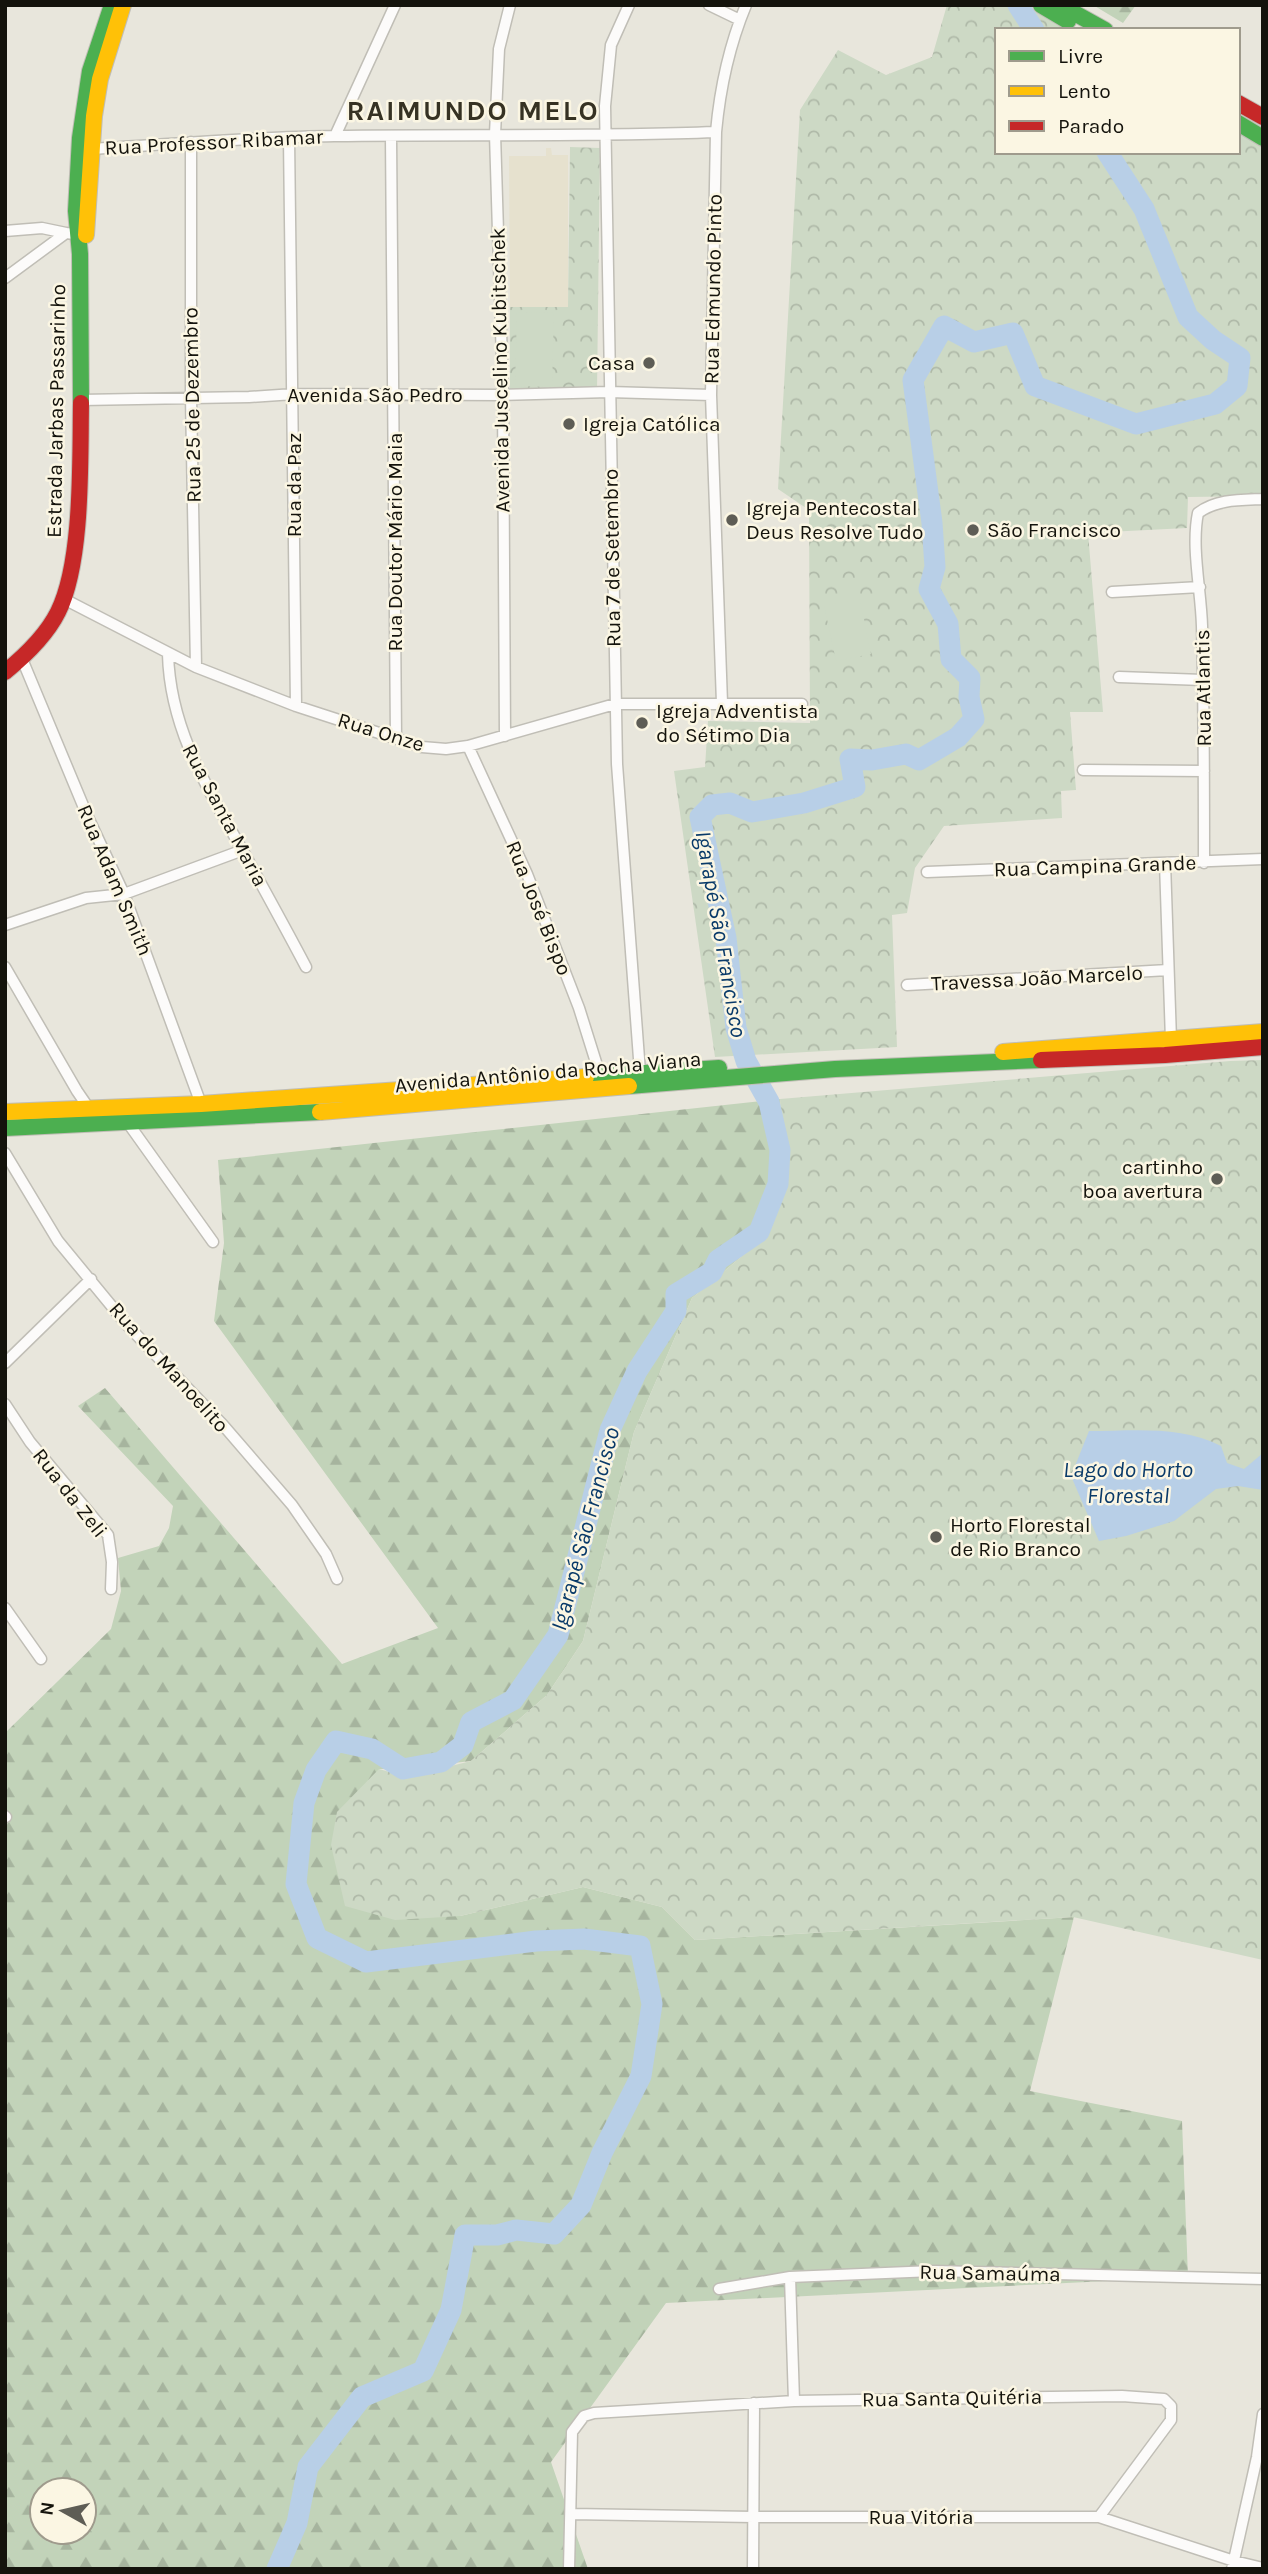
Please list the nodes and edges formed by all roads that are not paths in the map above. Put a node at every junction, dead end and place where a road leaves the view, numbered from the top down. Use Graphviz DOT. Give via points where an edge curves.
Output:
graph roads {
  1 [pos="395,5"];
  2 [pos="510,5"];
  3 [pos="629,5"];
  4 [pos="709,5"];
  5 [pos="746,5"];
  6 [pos="115,7"];
  7 [pos="1052,8"];
  8 [pos="740,20"];
  9 [pos="1080,28"];
  10 [pos="1100,28"];
  11 [pos="1240,104"];
  12 [pos="1263,117"];
  13 [pos="1240,124"];
  14 [pos="716,132"];
  15 [pos="495,134"];
  16 [pos="335,136"];
  17 [pos="606,136"];
  18 [pos="391,137"];
  19 [pos="289,138"];
  20 [pos="1263,138"];
  21 [pos="191,142"];
  22 [pos="91,149"];
  23 [pos="5,230"];
  24 [pos="76,235"];
  25 [pos="5,278"];
  26 [pos="609,392"];
  27 [pos="294,394"];
  28 [pos="394,394"];
  29 [pos="503,395"];
  30 [pos="711,395"];
  31 [pos="191,397"];
  32 [pos="81,400"];
  33 [pos="1263,499"];
  34 [pos="1200,587"];
  35 [pos="1112,592"];
  36 [pos="64,599"];
  37 [pos="168,654"];
  38 [pos="22,659"];
  39 [pos="196,667"];
  40 [pos="5,672"];
  41 [pos="1119,677"];
  42 [pos="1203,680"];
  43 [pos="615,704"];
  44 [pos="722,704"];
  45 [pos="802,704"];
  46 [pos="296,706"];
  47 [pos="505,736"];
  48 [pos="396,738"];
  49 [pos="468,746"];
  50 [pos="1083,770"];
  51 [pos="1204,771"];
  52 [pos="243,850"];
  53 [pos="1263,859"];
  54 [pos="1165,863"];
  55 [pos="1204,863"];
  56 [pos="927,872"];
  57 [pos="124,894"];
  58 [pos="5,925"];
  59 [pos="5,967"];
  60 [pos="306,967"];
  61 [pos="1168,970"];
  62 [pos="907,985"];
  63 [pos="1263,1032"];
  64 [pos="1171,1040"];
  65 [pos="1263,1047"];
  66 [pos="835,1065"];
  67 [pos="741,1071"];
  68 [pos="640,1072"];
  69 [pos="600,1074"];
  70 [pos="201,1104"];
  71 [pos="90,1110"];
  72 [pos="5,1112"];
  73 [pos="128,1123"];
  74 [pos="5,1128"];
  75 [pos="5,1153"];
  76 [pos="213,1242"];
  77 [pos="90,1279"];
  78 [pos="5,1363"];
  79 [pos="5,1404"];
  80 [pos="337,1579"];
  81 [pos="111,1589"];
  82 [pos="5,1608"];
  83 [pos="41,1659"];
  84 [pos="790,2277"];
  85 [pos="1263,2279"];
  86 [pos="719,2289"];
  87 [pos="794,2401"];
  88 [pos="754,2403"];
  89 [pos="1263,2415"];
  90 [pos="1260,2457"];
  91 [pos="570,2514"];
  92 [pos="753,2517"];
  93 [pos="1099,2517"];
  94 [pos="1233,2565"];
  95 [pos="1263,2568"];
  96 [pos="569,2569"];
  97 [pos="752,2569"];
  1 -- 16 [label="street"];
  2 -- 15 [label="street, Avenida Juscelino Kubitschek" via="499,49"];
  3 -- 17 [label="street, Rua 7 de Setembro" via="611,45"];
  4 -- 8 [label="street"];
  5 -- 8 [label="street, Rua Edmundo Pinto"];
  6 -- 22 [label="main road, Estrada Jarbas Passarinho"];
  6 -- 24 [label="main road, Estrada Jarbas Passarinho" via="87,81 78,150"];
  7 -- 9 [label="main road"];
  7 -- 10 [label="main road"];
  8 -- 14 [label="street, Rua Edmundo Pinto" via="730,45"];
  11 -- 12 [label="main road"];
  13 -- 20 [label="main road"];
  14 -- 17 [label="street, Rua Professor Ribamar"];
  14 -- 30 [label="street, Rua Edmundo Pinto"];
  15 -- 17 [label="street, Rua Professor Ribamar"];
  15 -- 18 [label="street, Rua Professor Ribamar"];
  15 -- 29 [label="street, Avenida Juscelino Kubitschek"];
  16 -- 18 [label="street, Rua Professor Ribamar"];
  16 -- 19 [label="street, Rua Professor Ribamar"];
  17 -- 26 [label="street, Rua 7 de Setembro"];
  18 -- 28 [label="street, Rua Doutor Mário Maia"];
  19 -- 21 [label="street, Rua Professor Ribamar"];
  19 -- 27 [label="street, Rua da Paz"];
  21 -- 22 [label="street, Rua Professor Ribamar"];
  21 -- 31 [label="street, Rua 25 de Dezembro"];
  22 -- 24 [label="main road, Estrada Jarbas Passarinho"];
  23 -- 24 [label="street" via="42,228"];
  24 -- 25 [label="street"];
  24 -- 32 [label="main road, Estrada Jarbas Passarinho"];
  26 -- 29 [label="street, Avenida São Pedro"];
  26 -- 30 [label="street, Avenida São Pedro"];
  26 -- 43 [label="street, Rua 7 de Setembro"];
  27 -- 28 [label="street, Avenida São Pedro"];
  27 -- 31 [label="street, Avenida São Pedro"];
  27 -- 46 [label="street, Rua da Paz"];
  28 -- 29 [label="street, Avenida São Pedro"];
  28 -- 48 [label="street, Rua Doutor Mário Maia"];
  29 -- 47 [label="street, Avenida Juscelino Kubitschek"];
  30 -- 44 [label="street, Rua Edmundo Pinto"];
  31 -- 32 [label="street, Avenida São Pedro"];
  31 -- 39 [label="street, Rua 25 de Dezembro"];
  32 -- 36 [label="main road, Estrada Jarbas Passarinho" via="75,538"];
  33 -- 34 [label="street, Rua Atlantis" via="1224,501 1198,513"];
  34 -- 35 [label="street"];
  34 -- 42 [label="street, Rua Atlantis"];
  36 -- 37 [label="street, Rua Onze"];
  36 -- 38 [label="main road, Estrada Jarbas Passarinho"];
  37 -- 39 [label="street, Rua Onze"];
  37 -- 52 [label="street, Rua Santa Maria" via="173,704 185,742"];
  38 -- 40 [label="main road, Estrada Jarbas Passarinho"];
  38 -- 57 [label="street, Rua Adam Smith"];
  39 -- 46 [label="street, Rua Onze"];
  41 -- 42 [label="street"];
  42 -- 51 [label="street, Rua Atlantis"];
  43 -- 44 [label="street, Rua Onze"];
  43 -- 47 [label="street, Rua Onze"];
  43 -- 68 [label="street, Rua 7 de Setembro"];
  44 -- 45 [label="street, Rua Onze"];
  46 -- 48 [label="street, Rua Onze"];
  47 -- 49 [label="street, Rua Onze"];
  48 -- 49 [label="street, Rua Onze" via="422,747"];
  49 -- 69 [label="street, Rua José Bispo" via="527,874"];
  50 -- 51 [label="street"];
  51 -- 55 [label="street, Rua Atlantis"];
  52 -- 57 [label="street"];
  52 -- 60 [label="street, Rua Santa Maria"];
  53 -- 55 [label="street, Rua Campina Grande"];
  54 -- 55 [label="street, Rua Campina Grande"];
  54 -- 56 [label="street, Rua Campina Grande"];
  54 -- 61 [label="street"];
  57 -- 58 [label="street" via="86,898"];
  57 -- 70 [label="street, Rua Adam Smith"];
  59 -- 71 [label="street"];
  61 -- 62 [label="street, Travessa João Marcelo"];
  61 -- 64 [label="street"];
  63 -- 64 [label="main road, Avenida Antônio da Rocha Viana"];
  64 -- 66 [label="main road, Avenida Antônio da Rocha Viana"];
  65 -- 66 [label="main road, Avenida Antônio da Rocha Viana" via="1165,1055"];
  66 -- 67 [label="main road, Avenida Antônio da Rocha Viana"];
  67 -- 68 [label="main road, Avenida Antônio da Rocha Viana"];
  67 -- 73 [label="main road, Avenida Antônio da Rocha Viana" via="348,1111"];
  68 -- 69 [label="main road, Avenida Antônio da Rocha Viana"];
  69 -- 70 [label="main road, Avenida Antônio da Rocha Viana"];
  70 -- 71 [label="main road, Avenida Antônio da Rocha Viana"];
  71 -- 72 [label="main road, Avenida Antônio da Rocha Viana"];
  73 -- 74 [label="main road, Avenida Antônio da Rocha Viana"];
  73 -- 76 [label="street"];
  75 -- 77 [label="street, Rua do Manoelito" via="58,1241"];
  77 -- 78 [label="street"];
  77 -- 80 [label="street, Rua do Manoelito" via="292,1505 326,1554"];
  79 -- 81 [label="street, Rua da Zeli" via="30,1442 107,1535"];
  82 -- 83 [label="street"];
  84 -- 85 [label="street, Rua Samaúma" via="933,2271"];
  84 -- 86 [label="street, Rua Samaúma"];
  84 -- 87 [label="street"];
  87 -- 88 [label="street, Rua Santa Quitéria"];
  87 -- 93 [label="street, Rua Santa Quitéria" via="1164,2399 1171,2406 1171,2420"];
  88 -- 91 [label="street, Rua Santa Quitéria" via="584,2416 572,2432"];
  88 -- 92 [label="street"];
  89 -- 90 [label="street"];
  90 -- 94 [label="street"];
  91 -- 92 [label="street, Rua Vitória"];
  91 -- 96 [label="street"];
  92 -- 93 [label="street, Rua Vitória"];
  92 -- 97 [label="street"];
  93 -- 94 [label="street, Rua Vitória"];
  94 -- 95 [label="street, Rua Vitória"];
}
